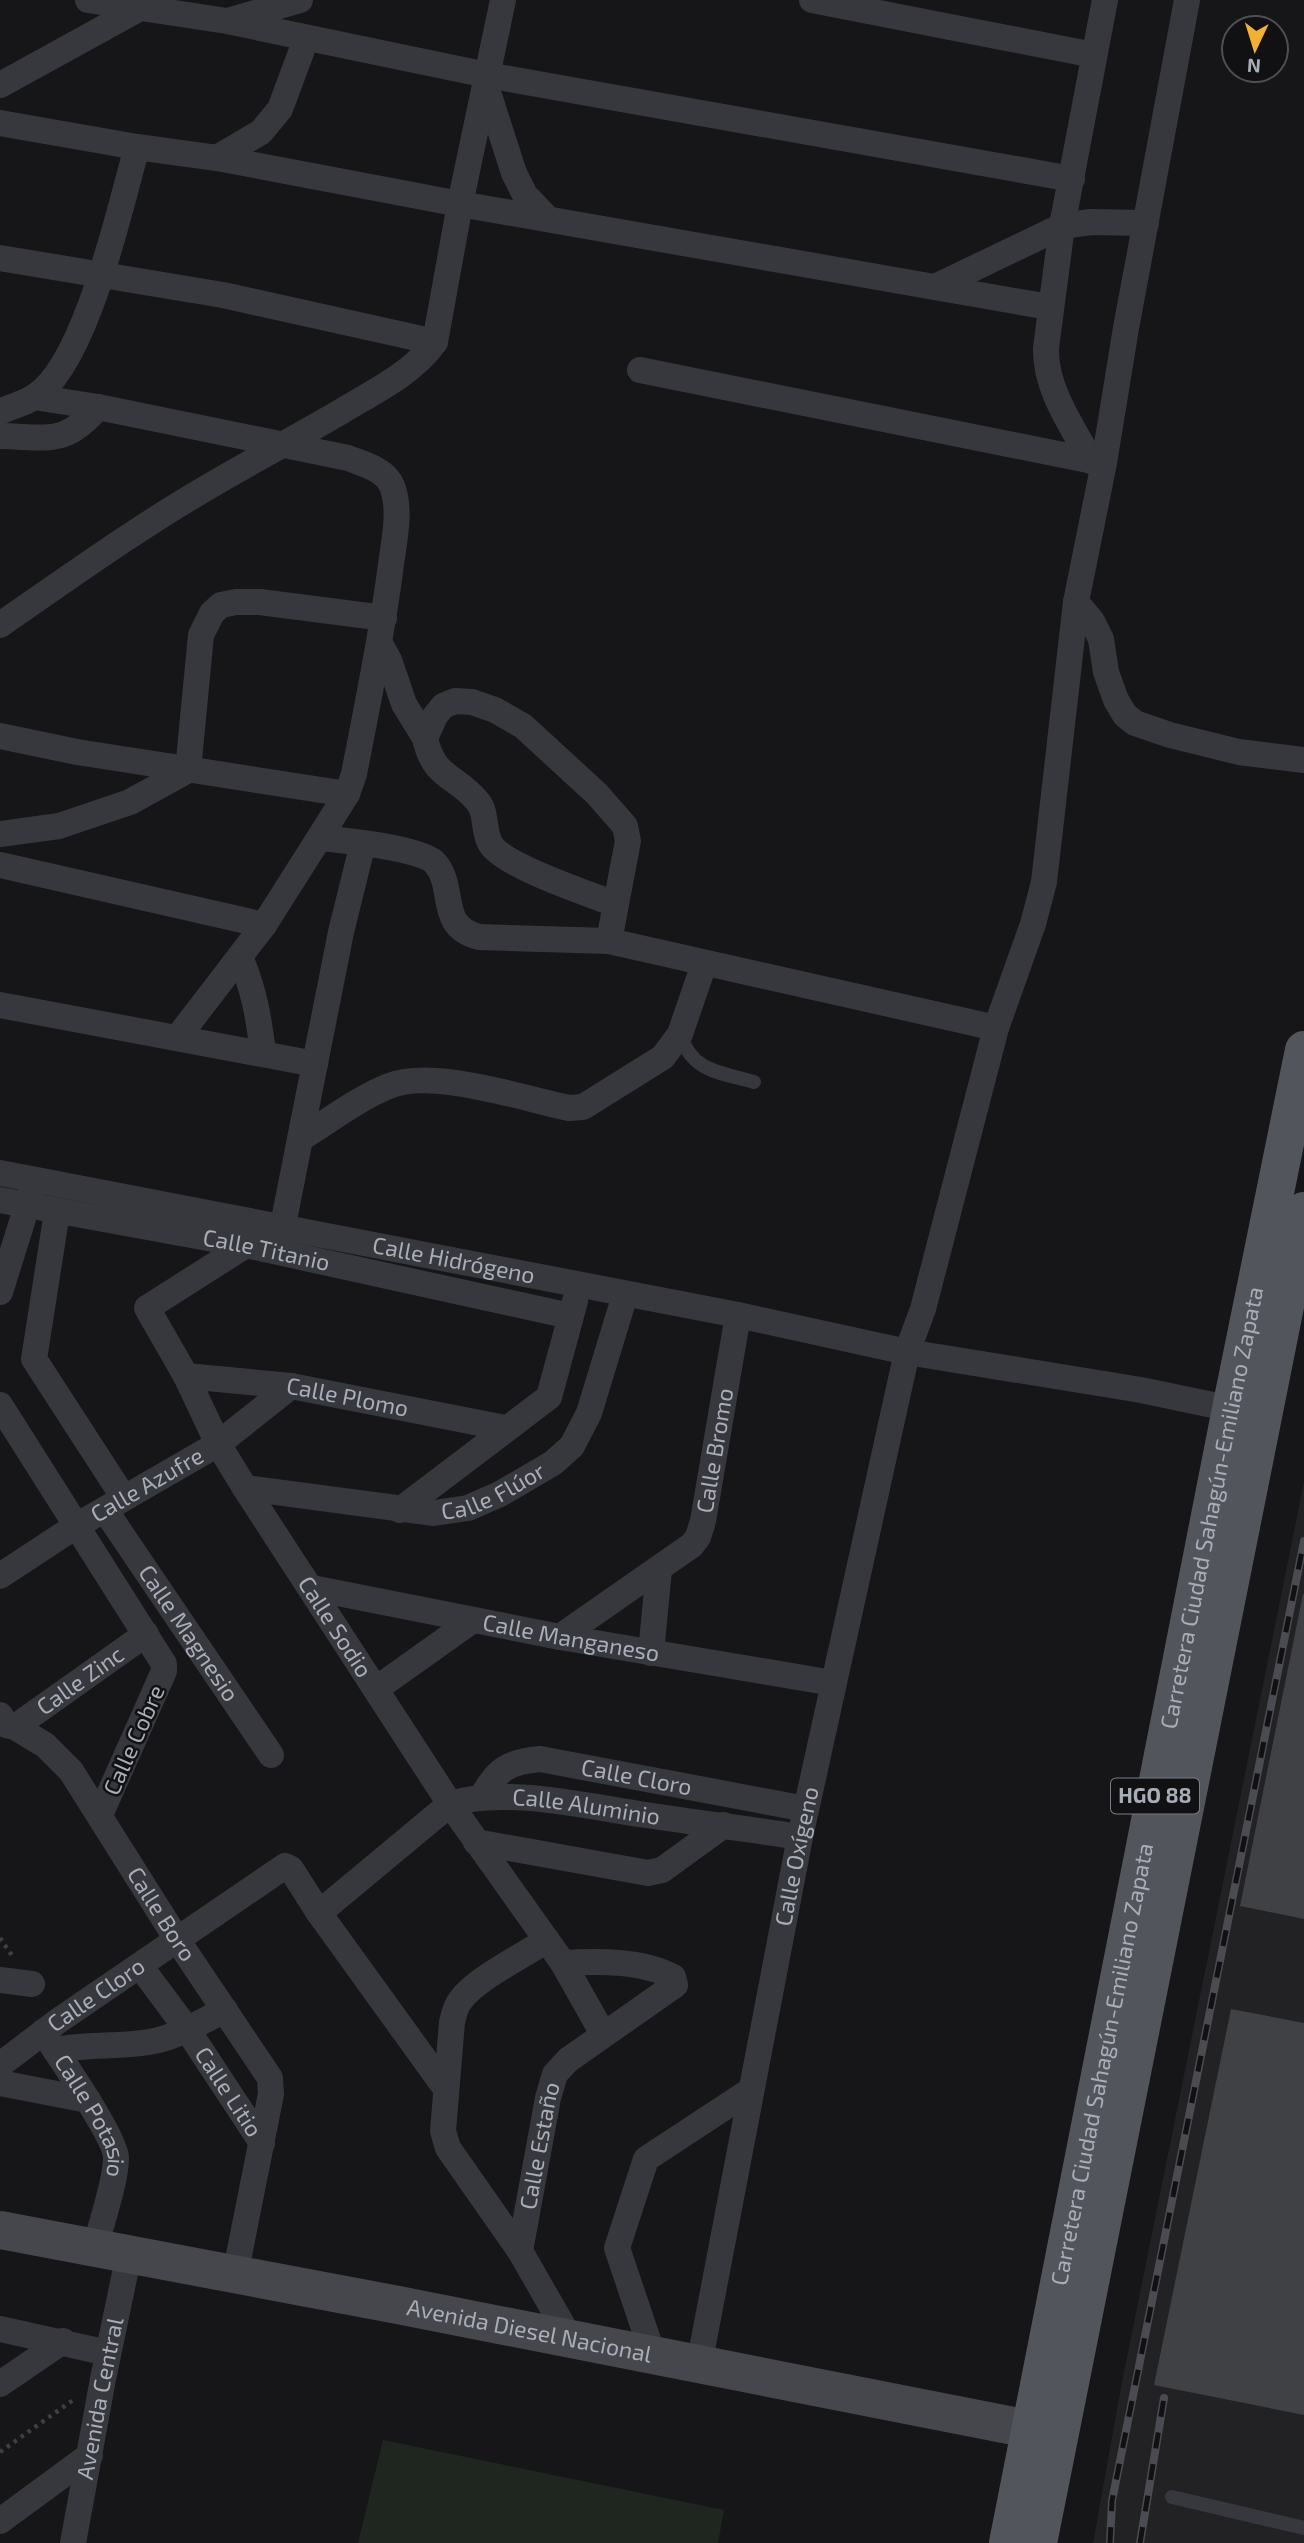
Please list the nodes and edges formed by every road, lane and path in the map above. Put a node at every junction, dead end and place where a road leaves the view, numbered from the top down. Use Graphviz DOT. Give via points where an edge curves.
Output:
graph roads {
  1 [pos="88,0"];
  2 [pos="300,0"];
  3 [pos="503,0"];
  4 [pos="812,0"];
  5 [pos="1105,0"];
  6 [pos="1188,0"];
  7 [pos="126,5"];
  8 [pos="227,21"];
  9 [pos="306,39"];
  10 [pos="1094,55"];
  11 [pos="486,80"];
  12 [pos="0,85"];
  13 [pos="0,123"];
  14 [pos="137,147"];
  15 [pos="217,158"];
  16 [pos="1072,179"];
  17 [pos="460,204"];
  18 [pos="547,218"];
  19 [pos="1146,223"];
  20 [pos="1062,226"];
  21 [pos="0,258"];
  22 [pos="101,274"];
  23 [pos="934,287"];
  24 [pos="1049,307"];
  25 [pos="435,342"];
  26 [pos="640,370"];
  27 [pos="34,397"];
  28 [pos="98,407"];
  29 [pos="0,412"];
  30 [pos="0,436"];
  31 [pos="284,445"];
  32 [pos="1098,462"];
  33 [pos="1076,602"];
  34 [pos="0,625"];
  35 [pos="382,631"];
  36 [pos="0,736"];
  37 [pos="425,738"];
  38 [pos="1304,760"];
  39 [pos="188,770"];
  40 [pos="347,794"];
  41 [pos="0,834"];
  42 [pos="320,838"];
  43 [pos="363,843"];
  44 [pos="0,865"];
  45 [pos="615,904"];
  46 [pos="264,925"];
  47 [pos="609,941"];
  48 [pos="240,957"];
  49 [pos="704,964"];
  50 [pos="0,1005"];
  51 [pos="996,1028"];
  52 [pos="680,1034"];
  53 [pos="178,1037"];
  54 [pos="1304,1050"];
  55 [pos="263,1053"];
  56 [pos="314,1064"];
  57 [pos="754,1082"];
  58 [pos="300,1139"];
  59 [pos="0,1174"];
  60 [pos="35,1181"];
  61 [pos="10,1202"];
  62 [pos="1304,1211"];
  63 [pos="57,1212"];
  64 [pos="282,1230"];
  65 [pos="246,1245"];
  66 [pos="580,1286"];
  67 [pos="0,1292"];
  68 [pos="625,1295"];
  69 [pos="738,1315"];
  70 [pos="570,1316"];
  71 [pos="907,1352"];
  72 [pos="186,1377"];
  73 [pos="291,1386"];
  74 [pos="0,1405"];
  75 [pos="1246,1412"];
  76 [pos="505,1428"];
  77 [pos="218,1444"];
  78 [pos="245,1488"];
  79 [pos="114,1504"];
  80 [pos="400,1510"];
  81 [pos="76,1527"];
  82 [pos="659,1569"];
  83 [pos="0,1576"];
  84 [pos="312,1588"];
  85 [pos="473,1619"];
  86 [pos="146,1634"];
  87 [pos="559,1637"];
  88 [pos="651,1653"];
  89 [pos="833,1683"];
  90 [pos="376,1689"];
  91 [pos="5,1723"];
  92 [pos="271,1755"];
  93 [pos="482,1797"];
  94 [pos="450,1804"];
  95 [pos="806,1809"];
  96 [pos="100,1815"];
  97 [pos="724,1825"];
  98 [pos="800,1837"];
  99 [pos="477,1842"];
  100 [pos="319,1913"];
  101 [pos="547,1940"];
  102 [pos="178,1941"];
  103 [pos="563,1963"];
  104 [pos="140,1966"];
  105 [pos="0,1980"];
  106 [pos="32,1984"];
  107 [pos="225,2010"];
  108 [pos="187,2029"];
  109 [pos="603,2034"];
  110 [pos="49,2041"];
  111 [pos="0,2065"];
  112 [pos="0,2083"];
  113 [pos="446,2088"];
  114 [pos="751,2090"];
  115 [pos="88,2100"];
  116 [pos="262,2144"];
  117 [pos="5,2226"];
  118 [pos="112,2251"];
  119 [pos="520,2251"];
  120 [pos="235,2275"];
  121 [pos="0,2329"];
  122 [pos="572,2340"];
  123 [pos="63,2341"];
  124 [pos="108,2353"];
  125 [pos="653,2355"];
  126 [pos="699,2365"];
  127 [pos="103,2379"];
  128 [pos="0,2384"];
  129 [pos="1044,2432"];
  130 [pos="0,2452"];
  131 [pos="90,2455"];
  132 [pos="1172,2497"];
  133 [pos="0,2521"];
  134 [pos="1304,2528"];
  135 [pos="73,2543"];
  136 [pos="1008,2543"];
  137 [pos="1038,2543"];
  1 -- 7 [label="street"];
  2 -- 8 [label="street"];
  3 -- 11 [label="street"];
  4 -- 10 [label="street"];
  5 -- 10 [label="street"];
  6 -- 19 [label="street, Calle Oxígeno"];
  7 -- 8 [label="street"];
  7 -- 12 [label="street"];
  8 -- 9 [label="street"];
  9 -- 11 [label="street"];
  9 -- 15 [label="street" via="280,108 261,131"];
  10 -- 16 [label="street"];
  11 -- 16 [label="street"];
  11 -- 17 [label="street"];
  11 -- 18 [label="street" via="514,173 525,195"];
  13 -- 14 [label="street"];
  14 -- 15 [label="street"];
  14 -- 22 [label="street"];
  15 -- 17 [label="street"];
  16 -- 20 [label="street"];
  17 -- 18 [label="street"];
  17 -- 25 [label="street"];
  18 -- 23 [label="street"];
  19 -- 20 [label="street"];
  19 -- 32 [label="street, Calle Oxígeno"];
  20 -- 23 [label="street"];
  20 -- 24 [label="street"];
  21 -- 22 [label="street"];
  22 -- 25 [label="street" via="274,305"];
  22 -- 27 [label="street" via="68,360"];
  23 -- 24 [label="street"];
  24 -- 32 [label="street" via="1045,365 1062,408"];
  25 -- 31 [label="street" via="407,371"];
  26 -- 32 [label="street"];
  27 -- 28 [label="street"];
  27 -- 29 [label="street"];
  28 -- 30 [label="street" via="84,423 58,437"];
  28 -- 31 [label="street"];
  31 -- 34 [label="street" via="206,488"];
  31 -- 35 [label="street" via="374,467 391,483 395,534"];
  32 -- 33 [label="street, Calle Oxígeno"];
  33 -- 38 [label="street" via="1101,639 1116,700 1135,723 1239,752"];
  33 -- 51 [label="street, Calle Oxígeno" via="1044,882"];
  35 -- 37 [label="street" via="404,704"];
  35 -- 39 [label="street" via="260,602 220,606 201,635"];
  35 -- 40 [label="street"];
  36 -- 39 [label="street"];
  37 -- 45 [label="street" via="437,769 477,800 490,844 499,853 549,879"];
  37 -- 45 [label="street" via="443,706 455,701 495,710 523,726 625,826 628,841"];
  39 -- 40 [label="street"];
  39 -- 41 [label="street" via="130,802 59,826"];
  40 -- 42 [label="street"];
  42 -- 43 [label="street"];
  42 -- 46 [label="street"];
  43 -- 47 [label="street" via="435,862 456,924 465,933"];
  43 -- 56 [label="street"];
  44 -- 46 [label="street"];
  45 -- 47 [label="street"];
  46 -- 48 [label="street"];
  47 -- 49 [label="street"];
  48 -- 53 [label="street"];
  48 -- 55 [label="street" via="259,1010"];
  49 -- 51 [label="street"];
  49 -- 52 [label="street"];
  50 -- 53 [label="street"];
  51 -- 71 [label="street, Calle Oxígeno" via="923,1309"];
  52 -- 57 [label="lane" via="689,1056 698,1063"];
  52 -- 58 [label="street" via="663,1057 583,1107 421,1079 390,1085"];
  53 -- 55 [label="street"];
  54 -- 75 [label="main road, Carretera Ciudad Sahagún-Emiliano Zapata / HGO 88"];
  55 -- 56 [label="street"];
  56 -- 58 [label="street"];
  58 -- 64 [label="street"];
  59 -- 60 [label="street, Calle Hidrógeno"];
  60 -- 61 [label="street"];
  60 -- 64 [label="street, Calle Hidrógeno"];
  61 -- 63 [label="street, Calle Titanio"];
  61 -- 67 [label="street"];
  62 -- 75 [label="main road, Carretera Ciudad Sahagún-Emiliano Zapata / HGO 88"];
  63 -- 65 [label="street, Calle Titanio"];
  63 -- 79 [label="street, Calle Magnesio" via="34,1359"];
  64 -- 66 [label="street, Calle Hidrógeno"];
  65 -- 70 [label="street, Calle Titanio"];
  65 -- 72 [label="street, Calle Sodio" via="147,1308"];
  66 -- 68 [label="street, Calle Hidrógeno"];
  66 -- 70 [label="street"];
  68 -- 69 [label="street, Calle Hidrógeno"];
  68 -- 80 [label="street, Calle Flúor" via="589,1413 572,1446 553,1463 468,1508 434,1513"];
  69 -- 71 [label="street, Calle Hidrógeno"];
  69 -- 82 [label="street, Calle Bromo" via="703,1521 692,1545"];
  70 -- 76 [label="street" via="549,1397"];
  71 -- 75 [label="street, Calle Hidrógeno"];
  71 -- 89 [label="street, Calle Oxígeno"];
  72 -- 73 [label="street, Calle Plomo"];
  72 -- 77 [label="street, Calle Sodio"];
  73 -- 76 [label="street, Calle Plomo"];
  73 -- 77 [label="street, Calle Azufre"];
  74 -- 81 [label="street"];
  75 -- 129 [label="main road, Carretera Ciudad Sahagún-Emiliano Zapata / HGO 88"];
  76 -- 80 [label="street"];
  77 -- 78 [label="street, Calle Sodio"];
  77 -- 79 [label="street, Calle Azufre"];
  78 -- 80 [label="street, Calle Flúor"];
  78 -- 84 [label="street, Calle Sodio"];
  79 -- 81 [label="street, Calle Azufre"];
  79 -- 92 [label="street, Calle Magnesio"];
  81 -- 83 [label="street, Calle Azufre"];
  81 -- 86 [label="street"];
  82 -- 87 [label="street, Calle Bromo"];
  82 -- 88 [label="street"];
  84 -- 85 [label="street, Calle Manganeso"];
  84 -- 90 [label="street, Calle Sodio"];
  85 -- 87 [label="street, Calle Manganeso"];
  85 -- 90 [label="street"];
  86 -- 91 [label="street, Calle Zinc"];
  86 -- 96 [label="street, Calle Cobre" via="164,1671"];
  87 -- 88 [label="street, Calle Manganeso"];
  88 -- 89 [label="street, Calle Manganeso"];
  89 -- 95 [label="street, Calle Oxígeno"];
  90 -- 94 [label="street, Calle Sodio"];
  91 -- 96 [label="street, Calle Boro" via="45,1745 71,1771"];
  93 -- 94 [label="street, Calle Aluminio"];
  93 -- 95 [label="street, Calle Cloro" via="502,1769 540,1759"];
  93 -- 97 [label="street, Calle Aluminio" via="558,1802"];
  94 -- 99 [label="street, Calle Sodio"];
  94 -- 100 [label="street"];
  95 -- 98 [label="street, Calle Oxígeno"];
  96 -- 102 [label="street, Calle Boro"];
  97 -- 98 [label="street, Calle Aluminio"];
  97 -- 99 [label="street, Calle Aluminio" via="662,1870 648,1873"];
  98 -- 114 [label="street, Calle Oxígeno"];
  99 -- 101 [label="street, Calle Sodio"];
  100 -- 102 [label="street, Calle Cloro" via="285,1866"];
  100 -- 113 [label="street, Calle Cloro"];
  101 -- 103 [label="street, Calle Sodio"];
  101 -- 113 [label="street" via="461,1999 452,2022"];
  102 -- 104 [label="street, Calle Cloro"];
  102 -- 107 [label="street, Calle Boro"];
  103 -- 109 [label="street, Calle Sodio"];
  103 -- 109 [label="street, Calle Estaño" via="633,1966 673,1977 672,1989"];
  104 -- 108 [label="street, Calle Litio"];
  104 -- 110 [label="street, Calle Cloro"];
  105 -- 106 [label="street"];
  107 -- 108 [label="street"];
  107 -- 116 [label="street, Calle Boro" via="270,2078"];
  108 -- 110 [label="street" via="147,2043"];
  108 -- 116 [label="street, Calle Litio"];
  109 -- 119 [label="street, Calle Estaño" via="559,2068 551,2082"];
  110 -- 111 [label="street, Calle Cloro"];
  110 -- 115 [label="street, Calle Potasio"];
  112 -- 115 [label="street"];
  113 -- 119 [label="street" via="444,2140"];
  114 -- 125 [label="street" via="646,2159 618,2248"];
  114 -- 126 [label="street, Calle Oxígeno"];
  115 -- 118 [label="street, Calle Potasio" via="117,2157"];
  116 -- 120 [label="street, Calle Litio"];
  117 -- 118 [label="street, Avenida Diesel Nacional"];
  118 -- 120 [label="street, Avenida Diesel Nacional"];
  118 -- 124 [label="street, Avenida Central"];
  119 -- 122 [label="street"];
  120 -- 122 [label="street, Avenida Diesel Nacional"];
  121 -- 123 [label="street"];
  122 -- 125 [label="street, Avenida Diesel Nacional"];
  123 -- 124 [label="street"];
  123 -- 128 [label="street"];
  124 -- 127 [label="street, Avenida Central"];
  125 -- 126 [label="street, Avenida Diesel Nacional"];
  126 -- 129 [label="street, Avenida Diesel Nacional"];
  127 -- 130 [label="path"];
  127 -- 131 [label="street, Avenida Central"];
  129 -- 136 [label="main road, Carretera Ciudad Sahagún-Emiliano Zapata / HGO 88"];
  129 -- 137 [label="main road, Carretera Ciudad Sahagún-Emiliano Zapata / HGO 88"];
  131 -- 133 [label="street"];
  131 -- 135 [label="street, Avenida Central"];
  132 -- 134 [label="lane"];
}
